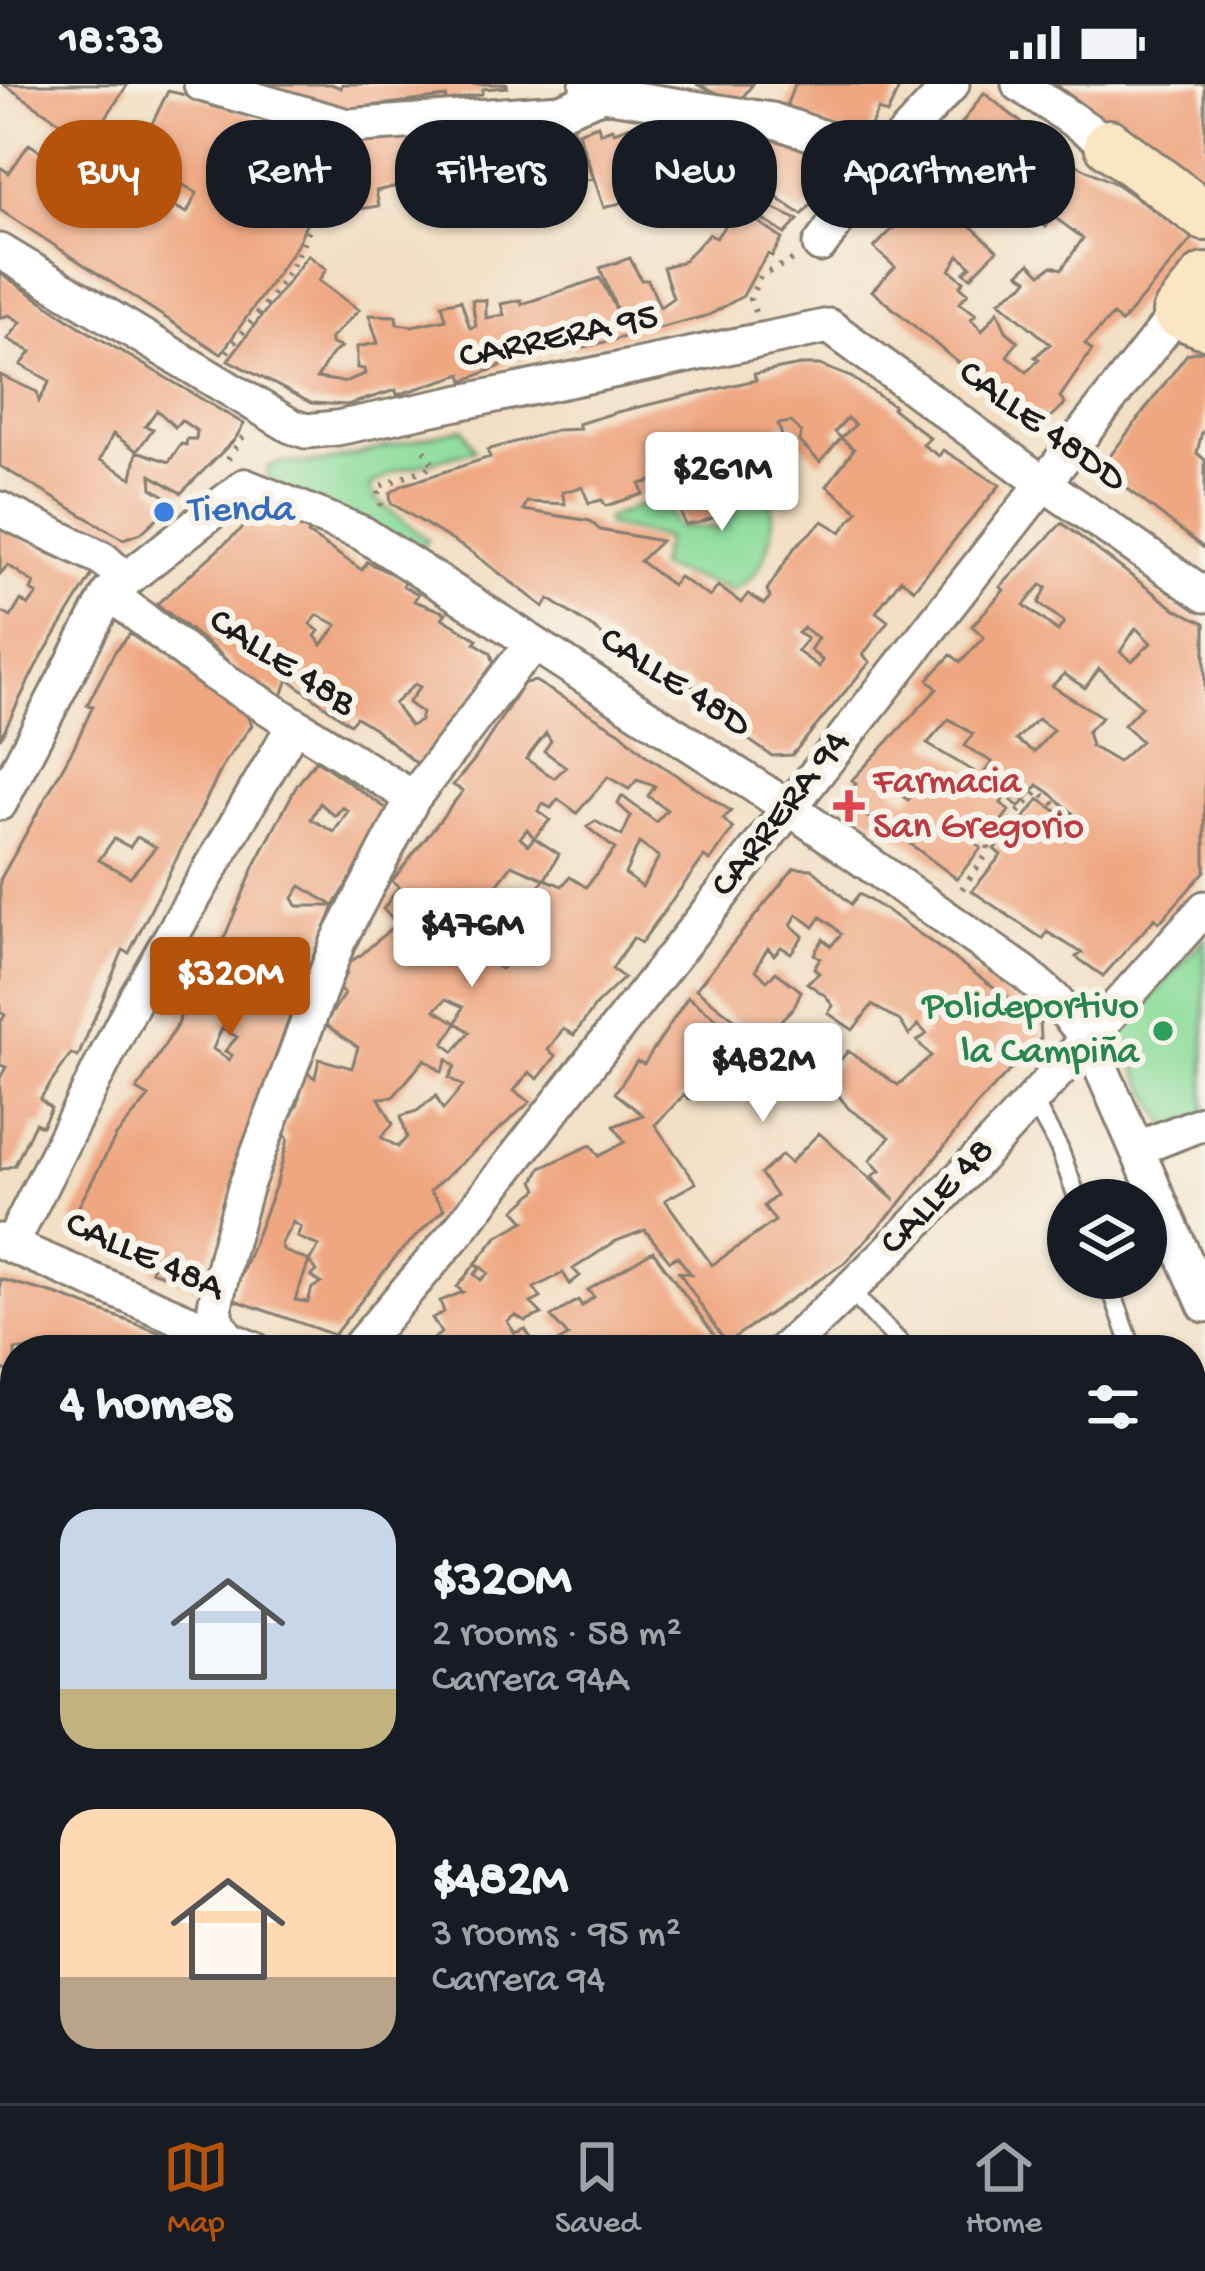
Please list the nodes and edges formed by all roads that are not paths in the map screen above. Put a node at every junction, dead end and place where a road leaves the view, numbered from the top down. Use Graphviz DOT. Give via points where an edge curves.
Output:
graph roads {
  1 [pos="200,84"];
  2 [pos="952,84"];
  3 [pos="1019,84"];
  4 [pos="594,89"];
  5 [pos="918,120"];
  6 [pos="801,130"];
  7 [pos="1108,144"];
  8 [pos="1205,216"];
  9 [pos="832,228"];
  10 [pos="820,245"];
  11 [pos="0,251"];
  12 [pos="1196,305"];
  13 [pos="829,326"];
  14 [pos="1043,483"];
  15 [pos="0,509"];
  16 [pos="117,585"];
  17 [pos="1205,596"];
  18 [pos="536,645"];
  19 [pos="294,725"];
  20 [pos="413,797"];
  21 [pos="0,803"];
  22 [pos="788,807"];
  23 [pos="1205,908"];
  24 [pos="1088,1038"];
  25 [pos="1033,1101"];
  26 [pos="1205,1122"];
  27 [pos="1138,1148"];
  28 [pos="1070,1179"];
  29 [pos="6,1243"];
  30 [pos="850,1291"];
  31 [pos="1115,1299"];
  32 [pos="1205,1305"];
  33 [pos="219,1335"];
  34 [pos="232,1335"];
  35 [pos="369,1335"];
  36 [pos="801,1335"];
  37 [pos="893,1335"];
  38 [pos="1128,1335"];
  1 -- 4 [label="street" via="348,126 560,111"];
  2 -- 5 [label="street"];
  3 -- 7 [label="street"];
  4 -- 6 [label="street"];
  7 -- 8 [label="street"];
  9 -- 10 [label="street"];
  11 -- 13 [label="street, CARRERA 95" via="306,430"];
  12 -- 14 [label="street, CARRERA 94"];
  13 -- 14 [label="street, CALLE 48DD"];
  14 -- 17 [label="street, CALLE 48DD"];
  14 -- 22 [label="street, CARRERA 94"];
  15 -- 16 [label="street, CALLE 48B" via="103,559"];
  16 -- 18 [label="street, CALLE 48D" via="245,486 362,533"];
  16 -- 19 [label="street, CALLE 48B" via="214,674"];
  16 -- 21 [label="street"];
  18 -- 20 [label="street"];
  18 -- 22 [label="street, CALLE 48D"];
  19 -- 20 [label="street, CALLE 48B"];
  19 -- 29 [label="street"];
  20 -- 34 [label="street" via="338,942 245,1188 215,1306"];
  22 -- 24 [label="street, CALLE 48D" via="1025,973"];
  22 -- 35 [label="street, CARRERA 94"];
  23 -- 24 [label="street, CALLE 48"];
  24 -- 25 [label="street, CALLE 48"];
  24 -- 27 [label="street, CALLE 48D"];
  25 -- 28 [label="lane"];
  25 -- 30 [label="street, CALLE 48"];
  26 -- 27 [label="street"];
  27 -- 32 [label="street, CALLE 48D"];
  29 -- 33 [label="street, CALLE 48A"];
  30 -- 36 [label="street, CALLE 48"];
  30 -- 37 [label="lane"];
  31 -- 38 [label="lane"];
}
